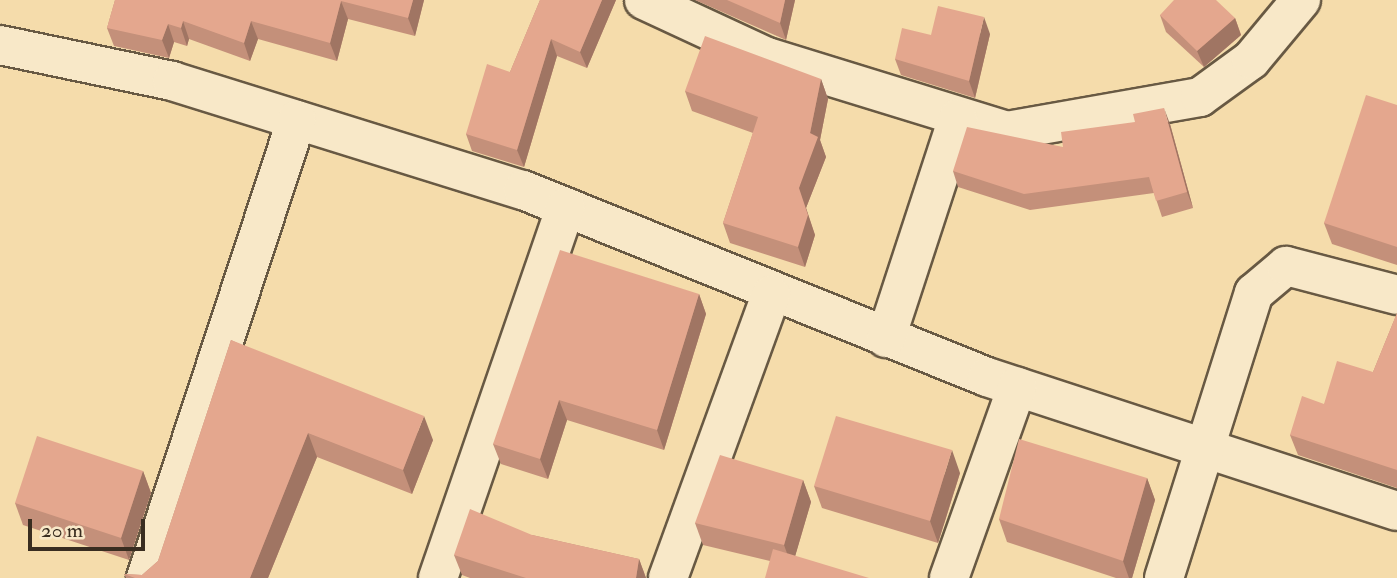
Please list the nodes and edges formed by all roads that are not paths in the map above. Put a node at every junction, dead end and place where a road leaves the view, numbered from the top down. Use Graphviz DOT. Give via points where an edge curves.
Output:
graph roads {
  1 [pos="643,0"];
  2 [pos="1301,0"];
  3 [pos="0,45"];
  4 [pos="958,118"];
  5 [pos="297,120"];
  6 [pos="566,207"];
  7 [pos="771,295"];
  8 [pos="1397,295"];
  9 [pos="887,338"];
  10 [pos="1017,387"];
  11 [pos="1205,449"];
  12 [pos="1397,511"];
  13 [pos="146,578"];
  14 [pos="438,578"];
  15 [pos="668,578"];
  16 [pos="949,578"];
  17 [pos="1164,578"];
  1 -- 4 [label="street" via="767,57"];
  2 -- 4 [label="street" via="1251,60 1200,97 1007,131"];
  3 -- 5 [label="street" via="172,80"];
  4 -- 9 [label="street"];
  5 -- 6 [label="street"];
  5 -- 13 [label="street"];
  6 -- 7 [label="street"];
  6 -- 14 [label="street"];
  7 -- 9 [label="street"];
  7 -- 15 [label="street"];
  8 -- 11 [label="street" via="1286,266 1254,293"];
  9 -- 10 [label="street"];
  10 -- 11 [label="street"];
  10 -- 16 [label="street"];
  11 -- 12 [label="street"];
  11 -- 17 [label="street"];
}
